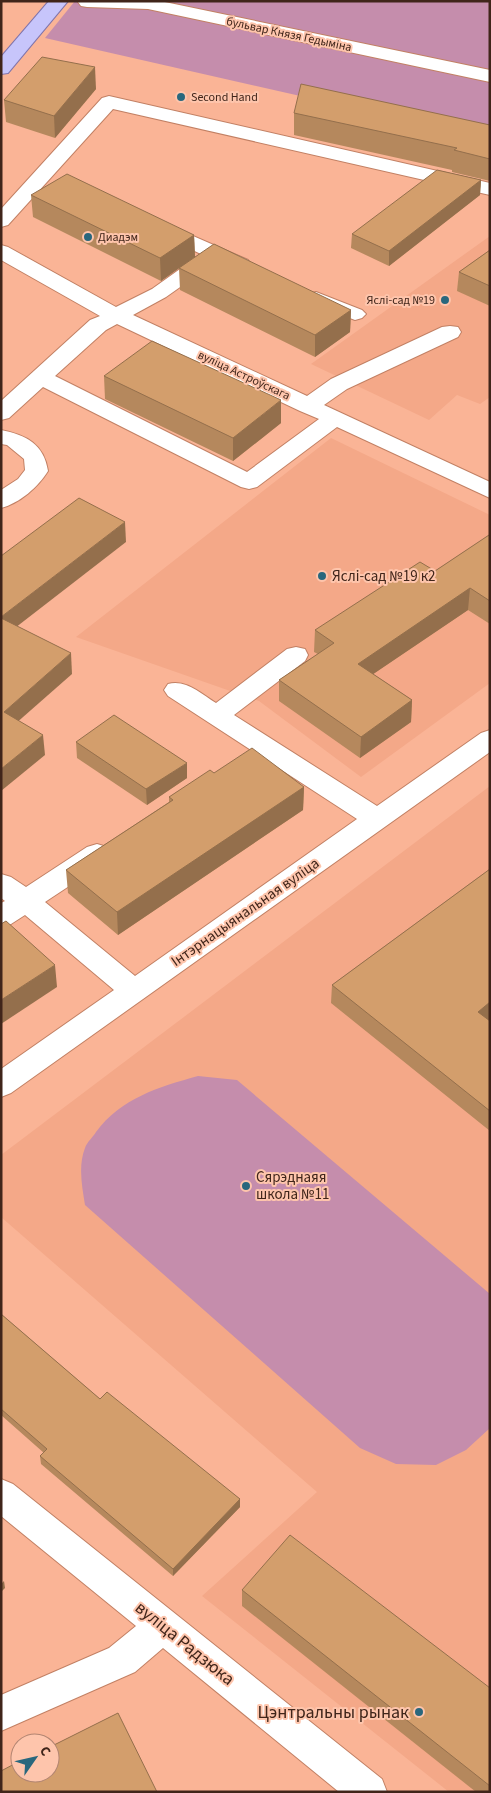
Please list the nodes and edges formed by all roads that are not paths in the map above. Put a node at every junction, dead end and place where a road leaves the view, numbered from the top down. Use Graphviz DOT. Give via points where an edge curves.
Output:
graph roads {
  1 [pos="59,1"];
  2 [pos="87,2"];
  3 [pos="1,69"];
  4 [pos="490,76"];
  5 [pos="490,189"];
  6 [pos="1,220"];
  7 [pos="145,221"];
  8 [pos="1,252"];
  9 [pos="216,253"];
  10 [pos="260,272"];
  11 [pos="296,288"];
  12 [pos="355,314"];
  13 [pos="118,316"];
  14 [pos="450,332"];
  15 [pos="41,377"];
  16 [pos="308,406"];
  17 [pos="1,413"];
  18 [pos="335,418"];
  19 [pos="1,437"];
  20 [pos="490,491"];
  21 [pos="1,501"];
  22 [pos="296,655"];
  23 [pos="177,690"];
  24 [pos="216,716"];
  25 [pos="490,739"];
  26 [pos="377,819"];
  27 [pos="114,842"];
  28 [pos="1,884"];
  29 [pos="26,901"];
  30 [pos="1,917"];
  31 [pos="134,991"];
  32 [pos="1,1085"];
  33 [pos="1,1496"];
  34 [pos="163,1625"];
  35 [pos="1,1713"];
  36 [pos="368,1792"];
  1 -- 3 [label="main road"];
  2 -- 4 [label="street, бульвар Князя Гедыміна" via="148,4"];
  5 -- 6 [label="street" via="109,102"];
  7 -- 9 [label="street"];
  8 -- 13 [label="street, вуліца Астроўскага"];
  9 -- 10 [label="street"];
  9 -- 13 [label="street" via="160,293"];
  11 -- 12 [label="street"];
  13 -- 15 [label="street" via="98,325"];
  13 -- 16 [label="street, вуліца Астроўскага"];
  14 -- 16 [label="street" via="340,384"];
  15 -- 17 [label="street"];
  15 -- 18 [label="street" via="249,482"];
  16 -- 18 [label="street, вуліца Астроўскага"];
  18 -- 20 [label="street, вуліца Астроўскага"];
  19 -- 21 [label="street" via="15,440 35,457 38,471 26,484"];
  22 -- 24 [label="street"];
  23 -- 24 [label="street"];
  24 -- 26 [label="street"];
  25 -- 26 [label="street, Інтэрнацыянальная вуліца"];
  26 -- 31 [label="street, Інтэрнацыянальная вуліца"];
  27 -- 29 [label="street"];
  28 -- 29 [label="street"];
  29 -- 30 [label="street"];
  29 -- 31 [label="street"];
  31 -- 32 [label="street, Інтэрнацыянальная вуліца"];
  33 -- 34 [label="street, вуліца Радзюка"];
  34 -- 35 [label="street" via="122,1660"];
  34 -- 36 [label="street, вуліца Радзюка"];
}
